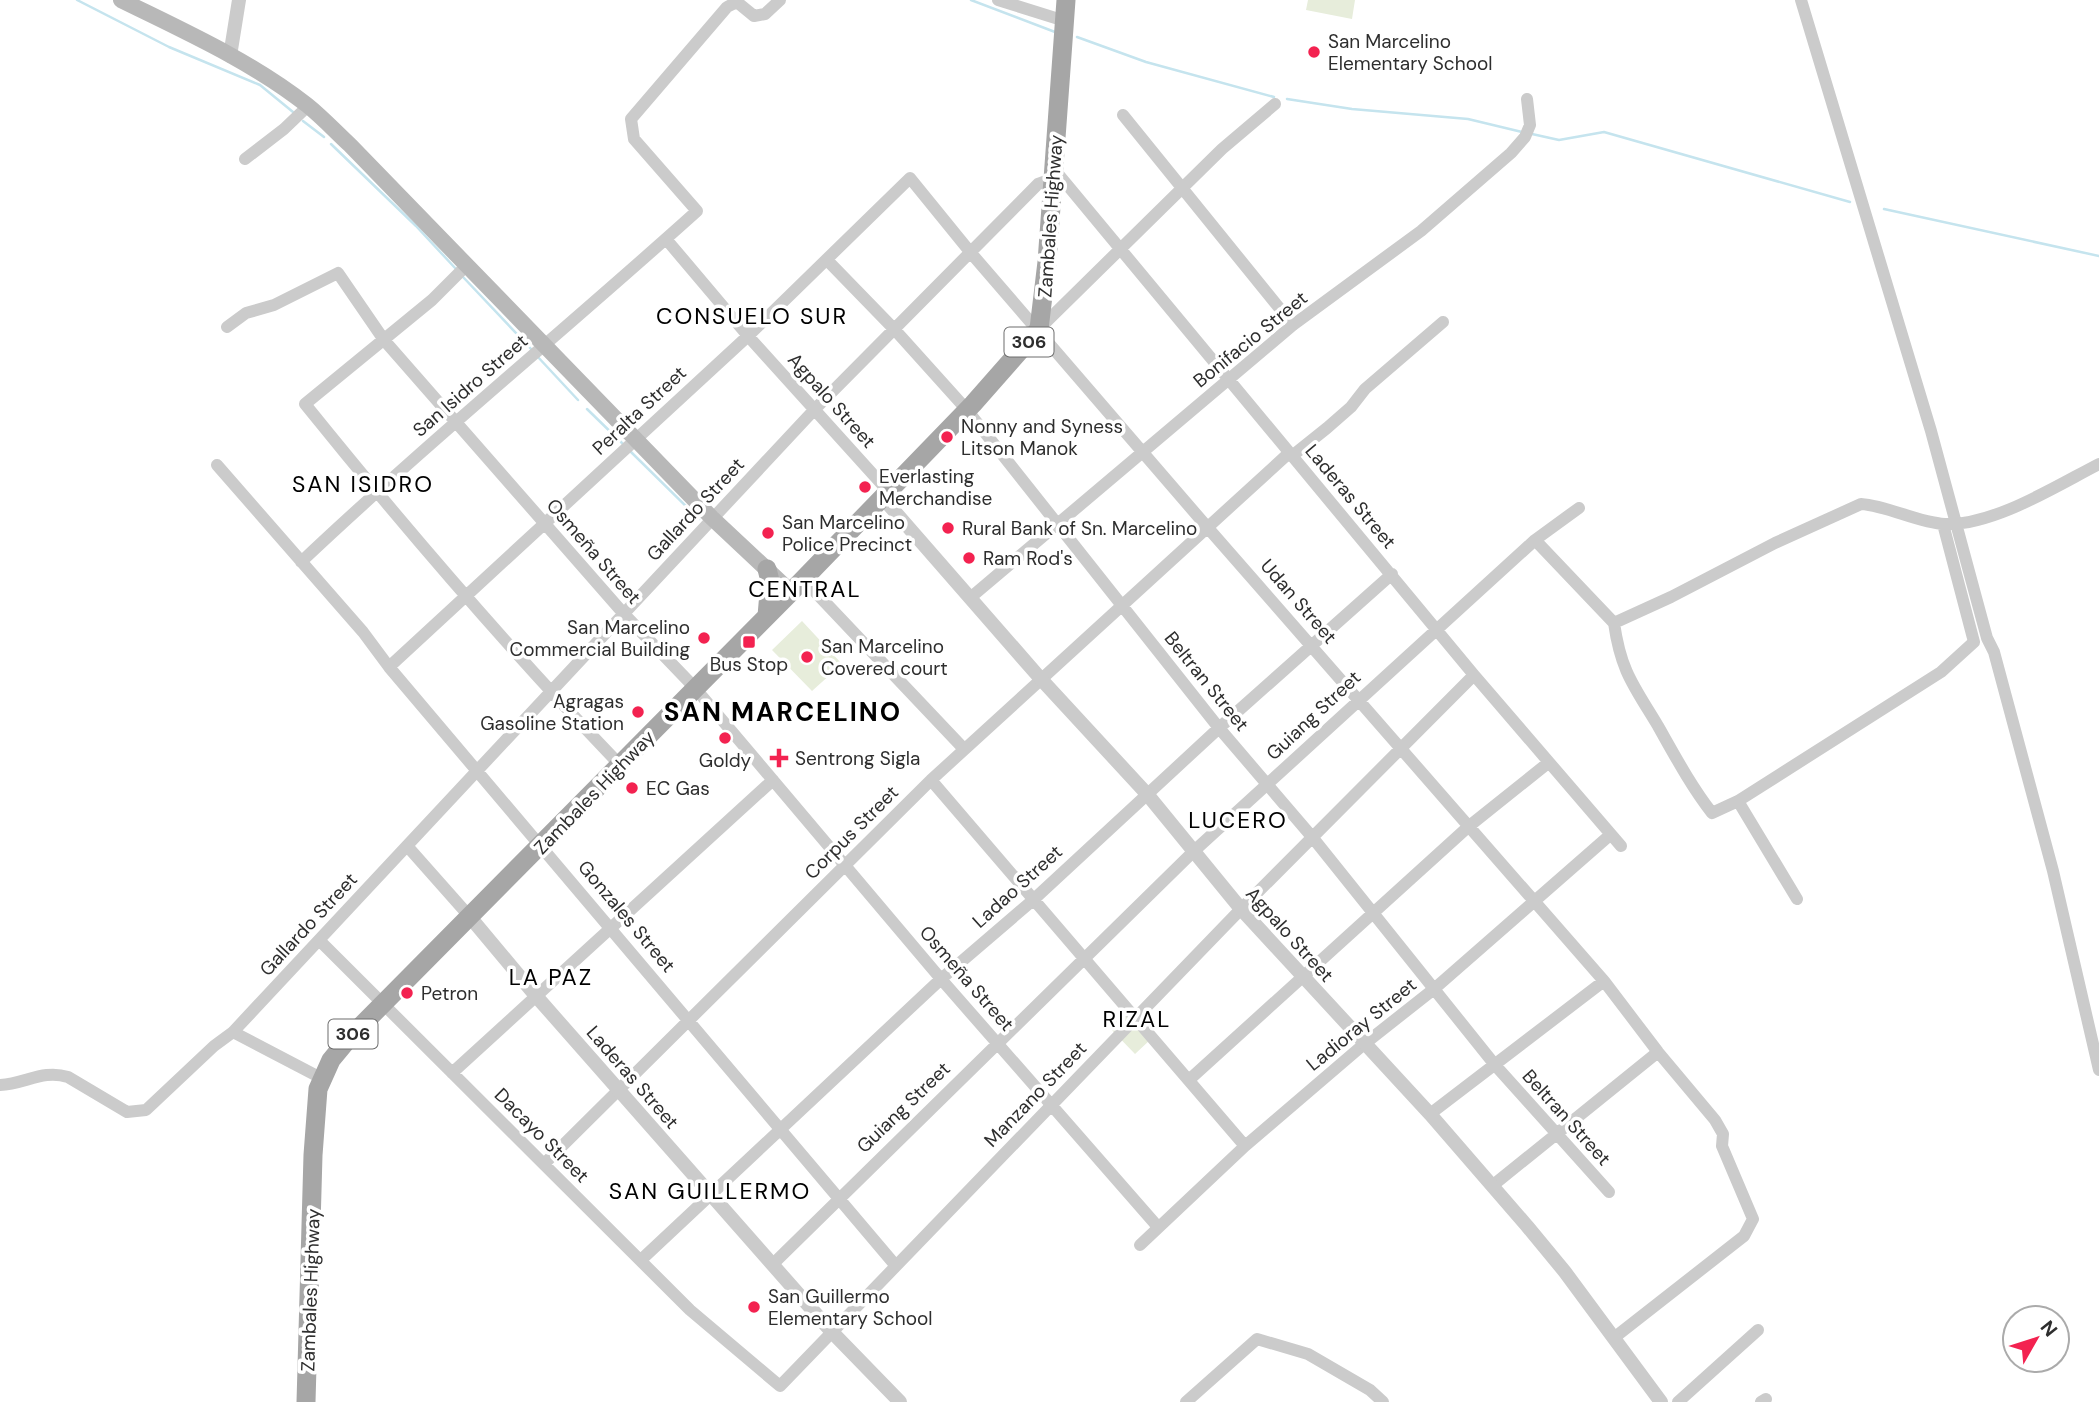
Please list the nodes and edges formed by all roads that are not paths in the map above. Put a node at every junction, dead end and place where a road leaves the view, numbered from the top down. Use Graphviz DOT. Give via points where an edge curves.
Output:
graph roads {
  1 [pos="121,0"];
  2 [pos="239,0"];
  3 [pos="780,0"];
  4 [pos="998,0"];
  5 [pos="1066,0"];
  6 [pos="1801,0"];
  7 [pos="1065,21"];
  8 [pos="230,55"];
  9 [pos="1527,99"];
  10 [pos="1275,104"];
  11 [pos="308,106"];
  12 [pos="1123,115"];
  13 [pos="245,159"];
  14 [pos="1053,174"];
  15 [pos="910,178"];
  16 [pos="1182,189"];
  17 [pos="666,239"];
  18 [pos="1121,248"];
  19 [pos="971,253"];
  20 [pos="827,260"];
  21 [pos="467,265"];
  22 [pos="1443,322"];
  23 [pos="1293,326"];
  24 [pos="227,327"];
  25 [pos="895,330"];
  26 [pos="1039,330"];
  27 [pos="748,335"];
  28 [pos="384,340"];
  29 [pos="545,346"];
  30 [pos="1229,380"];
  31 [pos="815,410"];
  32 [pos="967,410"];
  33 [pos="456,424"];
  34 [pos="636,439"];
  35 [pos="1144,451"];
  36 [pos="1290,455"];
  37 [pos="2099,464"];
  38 [pos="217,465"];
  39 [pos="377,490"];
  40 [pos="885,494"];
  41 [pos="1579,508"];
  42 [pos="712,518"];
  43 [pos="545,523"];
  44 [pos="1957,523"];
  45 [pos="1057,524"];
  46 [pos="1943,524"];
  47 [pos="1208,527"];
  48 [pos="1535,540"];
  49 [pos="301,562"];
  50 [pos="767,569"];
  51 [pos="1392,575"];
  52 [pos="797,586"];
  53 [pos="466,597"];
  54 [pos="970,598"];
  55 [pos="1122,606"];
  56 [pos="624,614"];
  57 [pos="767,616"];
  58 [pos="1615,624"];
  59 [pos="1437,628"];
  60 [pos="1981,640"];
  61 [pos="1312,644"];
  62 [pos="389,667"];
  63 [pos="1474,675"];
  64 [pos="1040,678"];
  65 [pos="695,688"];
  66 [pos="550,692"];
  67 [pos="1359,699"];
  68 [pos="1219,728"];
  69 [pos="964,749"];
  70 [pos="1401,749"];
  71 [pos="1548,763"];
  72 [pos="620,765"];
  73 [pos="476,770"];
  74 [pos="774,780"];
  75 [pos="931,780"];
  76 [pos="1267,784"];
  77 [pos="1147,794"];
  78 [pos="1738,801"];
  79 [pos="1468,827"];
  80 [pos="1610,835"];
  81 [pos="1313,838"];
  82 [pos="542,845"];
  83 [pos="1621,846"];
  84 [pos="408,847"];
  85 [pos="1194,851"];
  86 [pos="846,864"];
  87 [pos="1797,899"];
  88 [pos="1032,901"];
  89 [pos="1533,901"];
  90 [pos="1241,909"];
  91 [pos="1374,913"];
  92 [pos="470,917"];
  93 [pos="610,928"];
  94 [pos="320,941"];
  95 [pos="1083,958"];
  96 [pos="1304,978"];
  97 [pos="942,979"];
  98 [pos="1604,981"];
  99 [pos="1434,989"];
  100 [pos="536,996"];
  101 [pos="384,1003"];
  102 [pos="1136,1018"];
  103 [pos="690,1021"];
  104 [pos="233,1032"];
  105 [pos="998,1043"];
  106 [pos="1363,1045"];
  107 [pos="1658,1052"];
  108 [pos="1494,1065"];
  109 [pos="2099,1070"];
  110 [pos="452,1073"];
  111 [pos="321,1079"];
  112 [pos="1190,1079"];
  113 [pos="0,1086"];
  114 [pos="619,1089"];
  115 [pos="1051,1105"];
  116 [pos="1430,1114"];
  117 [pos="783,1129"];
  118 [pos="1555,1133"];
  119 [pos="1245,1146"];
  120 [pos="544,1164"];
  121 [pos="1492,1185"];
  122 [pos="1609,1192"];
  123 [pos="711,1194"];
  124 [pos="838,1197"];
  125 [pos="1158,1227"];
  126 [pos="1140,1245"];
  127 [pos="642,1259"];
  128 [pos="773,1264"];
  129 [pos="896,1266"];
  130 [pos="1758,1330"];
  131 [pos="831,1331"];
  132 [pos="1615,1337"];
  133 [pos="306,1402"];
  134 [pos="900,1402"];
  135 [pos="1186,1402"];
  136 [pos="1383,1402"];
  137 [pos="1661,1402"];
  138 [pos="1678,1402"];
  1 -- 8 [label="main road"];
  2 -- 8 [label="street"];
  3 -- 17 [label="street, San Isidro Street" via="765,14 754,16 737,2 727,7 631,119 634,139 697,211"];
  4 -- 7 [label="street"];
  5 -- 7 [label="main road, Zambales Highway / 306"];
  6 -- 44 [label="street"];
  7 -- 14 [label="main road, Zambales Highway / 306"];
  8 -- 11 [label="main road"];
  9 -- 23 [label="street, Bonifacio Street" via="1528,131 1511,153 1421,231"];
  10 -- 16 [label="street"];
  11 -- 13 [label="street"];
  11 -- 21 [label="main road"];
  12 -- 16 [label="street"];
  14 -- 18 [label="street, Laderas Street"];
  14 -- 19 [label="street, Gallardo Street"];
  14 -- 26 [label="main road, Zambales Highway / 306"];
  15 -- 19 [label="street, Udan Street"];
  15 -- 20 [label="street, Peralta Street"];
  16 -- 18 [label="street"];
  16 -- 23 [label="street"];
  17 -- 27 [label="street, Agpalo Street"];
  17 -- 29 [label="street, San Isidro Street"];
  18 -- 26 [label="street"];
  18 -- 30 [label="street, Laderas Street"];
  19 -- 25 [label="street, Gallardo Street"];
  19 -- 26 [label="street, Udan Street"];
  20 -- 25 [label="street, Beltran Street"];
  20 -- 27 [label="street, Peralta Street"];
  21 -- 28 [label="street"];
  21 -- 29 [label="main road"];
  22 -- 36 [label="street, Corpus Street" via="1327,428"];
  23 -- 30 [label="street, Bonifacio Street"];
  24 -- 28 [label="street, Osmeña Street" via="246,313 274,305 338,273"];
  25 -- 31 [label="street, Gallardo Street"];
  25 -- 32 [label="street, Beltran Street"];
  26 -- 32 [label="main road, Zambales Highway / 306"];
  26 -- 35 [label="street, Udan Street"];
  27 -- 31 [label="street, Agpalo Street"];
  27 -- 34 [label="street, Peralta Street"];
  28 -- 33 [label="street, Osmeña Street"];
  28 -- 39 [label="street" via="305,404"];
  29 -- 33 [label="street, San Isidro Street"];
  29 -- 34 [label="main road"];
  30 -- 35 [label="street, Bonifacio Street"];
  30 -- 36 [label="street, Laderas Street"];
  31 -- 40 [label="street, Agpalo Street"];
  31 -- 42 [label="street, Gallardo Street"];
  32 -- 40 [label="main road, Zambales Highway / 306"];
  32 -- 45 [label="street, Beltran Street"];
  33 -- 39 [label="street, San Isidro Street"];
  33 -- 43 [label="street, Osmeña Street"];
  34 -- 42 [label="main road"];
  34 -- 43 [label="street, Peralta Street"];
  35 -- 45 [label="street, Bonifacio Street"];
  35 -- 47 [label="street, Udan Street"];
  36 -- 47 [label="street, Corpus Street"];
  36 -- 51 [label="street, Laderas Street"];
  37 -- 44 [label="street" via="2016,506"];
  38 -- 49 [label="street, Gonzales Street"];
  39 -- 49 [label="street, San Isidro Street"];
  39 -- 53 [label="street"];
  40 -- 52 [label="main road, Zambales Highway / 306"];
  40 -- 54 [label="street, Agpalo Street"];
  41 -- 48 [label="street, Guiang Street"];
  42 -- 50 [label="main road"];
  42 -- 56 [label="street, Gallardo Street"];
  43 -- 53 [label="street, Peralta Street"];
  43 -- 56 [label="street, Osmeña Street"];
  44 -- 46 [label="street"];
  44 -- 60 [label="street"];
  45 -- 54 [label="street, Bonifacio Street"];
  45 -- 55 [label="street, Beltran Street"];
  46 -- 58 [label="street" via="1861,504"];
  46 -- 60 [label="street"];
  47 -- 55 [label="street, Corpus Street"];
  47 -- 61 [label="street, Udan Street"];
  48 -- 58 [label="street"];
  48 -- 59 [label="street, Guiang Street"];
  49 -- 62 [label="street, Gonzales Street"];
  50 -- 52 [label="main road"];
  50 -- 57 [label="main road"];
  51 -- 59 [label="street, Laderas Street"];
  51 -- 61 [label="street, Ladao Street"];
  52 -- 57 [label="main road, Zambales Highway / 306"];
  52 -- 69 [label="street"];
  53 -- 62 [label="street, Peralta Street"];
  53 -- 66 [label="street"];
  54 -- 64 [label="street, Agpalo Street"];
  55 -- 64 [label="street, Corpus Street"];
  55 -- 68 [label="street, Beltran Street"];
  56 -- 65 [label="street, Osmeña Street"];
  56 -- 66 [label="street, Gallardo Street"];
  57 -- 65 [label="main road, Zambales Highway / 306"];
  58 -- 78 [label="street" via="1625,671 1699,795 1712,813"];
  59 -- 63 [label="street, Laderas Street"];
  59 -- 67 [label="street, Guiang Street"];
  60 -- 78 [label="street" via="1941,672"];
  60 -- 109 [label="street" via="1994,652 2025,761"];
  61 -- 67 [label="street, Udan Street"];
  61 -- 68 [label="street, Ladao Street"];
  62 -- 73 [label="street, Gonzales Street"];
  63 -- 70 [label="street, Manzano Street"];
  63 -- 71 [label="street, Laderas Street"];
  64 -- 69 [label="street, Corpus Street"];
  64 -- 77 [label="street, Agpalo Street"];
  65 -- 72 [label="main road, Zambales Highway / 306"];
  65 -- 74 [label="street, Osmeña Street"];
  66 -- 72 [label="street"];
  66 -- 73 [label="street, Gallardo Street"];
  67 -- 70 [label="street, Udan Street"];
  67 -- 76 [label="street, Guiang Street"];
  68 -- 76 [label="street, Beltran Street"];
  68 -- 77 [label="street, Ladao Street"];
  69 -- 75 [label="street, Corpus Street"];
  70 -- 79 [label="street, Udan Street"];
  70 -- 81 [label="street, Manzano Street"];
  71 -- 79 [label="street"];
  71 -- 80 [label="street, Laderas Street"];
  72 -- 82 [label="main road, Zambales Highway / 306"];
  73 -- 82 [label="street, Gonzales Street"];
  73 -- 84 [label="street, Gallardo Street"];
  74 -- 86 [label="street, Osmeña Street"];
  74 -- 93 [label="street"];
  75 -- 86 [label="street, Corpus Street"];
  75 -- 88 [label="street"];
  76 -- 81 [label="street, Beltran Street"];
  76 -- 85 [label="street, Guiang Street"];
  77 -- 85 [label="street, Agpalo Street"];
  77 -- 88 [label="street, Ladao Street"];
  78 -- 87 [label="street"];
  79 -- 89 [label="street, Udan Street"];
  79 -- 91 [label="street"];
  80 -- 83 [label="street, Laderas Street"];
  80 -- 89 [label="street, Ladioray Street"];
  81 -- 90 [label="street, Manzano Street"];
  81 -- 91 [label="street, Beltran Street"];
  82 -- 92 [label="main road, Zambales Highway / 306"];
  82 -- 93 [label="street, Gonzales Street"];
  84 -- 92 [label="street, Laderas Street"];
  84 -- 94 [label="street, Gallardo Street"];
  85 -- 90 [label="street, Agpalo Street"];
  85 -- 95 [label="street, Guiang Street"];
  86 -- 97 [label="street, Osmeña Street"];
  86 -- 103 [label="street, Corpus Street"];
  88 -- 95 [label="street"];
  88 -- 97 [label="street, Ladao Street"];
  89 -- 98 [label="street, Udan Street"];
  89 -- 99 [label="street, Ladioray Street"];
  90 -- 96 [label="street, Agpalo Street"];
  90 -- 102 [label="street, Manzano Street"];
  91 -- 96 [label="street"];
  91 -- 99 [label="street, Beltran Street"];
  92 -- 100 [label="street, Laderas Street"];
  92 -- 101 [label="main road, Zambales Highway / 306"];
  93 -- 100 [label="street"];
  93 -- 103 [label="street, Gonzales Street"];
  94 -- 101 [label="street, Dacayo Street"];
  94 -- 104 [label="street, Gallardo Street"];
  95 -- 102 [label="street"];
  95 -- 105 [label="street, Guiang Street"];
  96 -- 106 [label="street, Agpalo Street"];
  96 -- 112 [label="street"];
  97 -- 105 [label="street, Osmeña Street"];
  97 -- 117 [label="street, Ladao Street"];
  98 -- 107 [label="street, Udan Street"];
  98 -- 108 [label="street"];
  99 -- 106 [label="street, Ladioray Street"];
  99 -- 108 [label="street, Beltran Street"];
  100 -- 110 [label="street"];
  100 -- 114 [label="street, Laderas Street"];
  101 -- 110 [label="street, Dacayo Street"];
  101 -- 111 [label="main road, Zambales Highway / 306" via="335,1054"];
  102 -- 112 [label="street"];
  102 -- 115 [label="street, Manzano Street"];
  103 -- 114 [label="street, Corpus Street"];
  103 -- 117 [label="street, Gonzales Street"];
  104 -- 111 [label="street"];
  104 -- 113 [label="street, Gallardo Street" via="146,1110 127,1112 58,1074"];
  105 -- 115 [label="street, Osmeña Street"];
  105 -- 124 [label="street, Guiang Street"];
  106 -- 116 [label="street, Agpalo Street"];
  106 -- 119 [label="street, Ladioray Street"];
  107 -- 118 [label="street"];
  107 -- 132 [label="street, Udan Street" via="1723,1134 1722,1146 1753,1219 1744,1236"];
  108 -- 116 [label="street"];
  108 -- 118 [label="street, Beltran Street"];
  110 -- 120 [label="street, Dacayo Street"];
  111 -- 133 [label="main road, Zambales Highway / 306" via="313,1155"];
  112 -- 119 [label="street"];
  114 -- 120 [label="street, Corpus Street"];
  114 -- 123 [label="street, Laderas Street"];
  115 -- 125 [label="street, Osmeña Street"];
  115 -- 129 [label="street, Manzano Street"];
  116 -- 121 [label="street, Agpalo Street"];
  117 -- 123 [label="street, Ladao Street"];
  117 -- 124 [label="street, Gonzales Street"];
  118 -- 121 [label="street"];
  118 -- 122 [label="street, Beltran Street"];
  119 -- 125 [label="street, Ladioray Street"];
  120 -- 127 [label="street, Dacayo Street"];
  121 -- 132 [label="street, Agpalo Street"];
  123 -- 127 [label="street, Ladao Street"];
  123 -- 128 [label="street, Laderas Street"];
  124 -- 128 [label="street, Guiang Street"];
  124 -- 129 [label="street, Gonzales Street"];
  125 -- 126 [label="street, Ladioray Street"];
  127 -- 131 [label="street, Dacayo Street" via="690,1310 780,1386"];
  128 -- 131 [label="street, Laderas Street"];
  129 -- 131 [label="street, Manzano Street"];
  130 -- 138 [label="street"];
  131 -- 134 [label="street, Laderas Street"];
  132 -- 137 [label="street, Agpalo Street"];
  135 -- 136 [label="street" via="1257,1339 1308,1354"];
}
